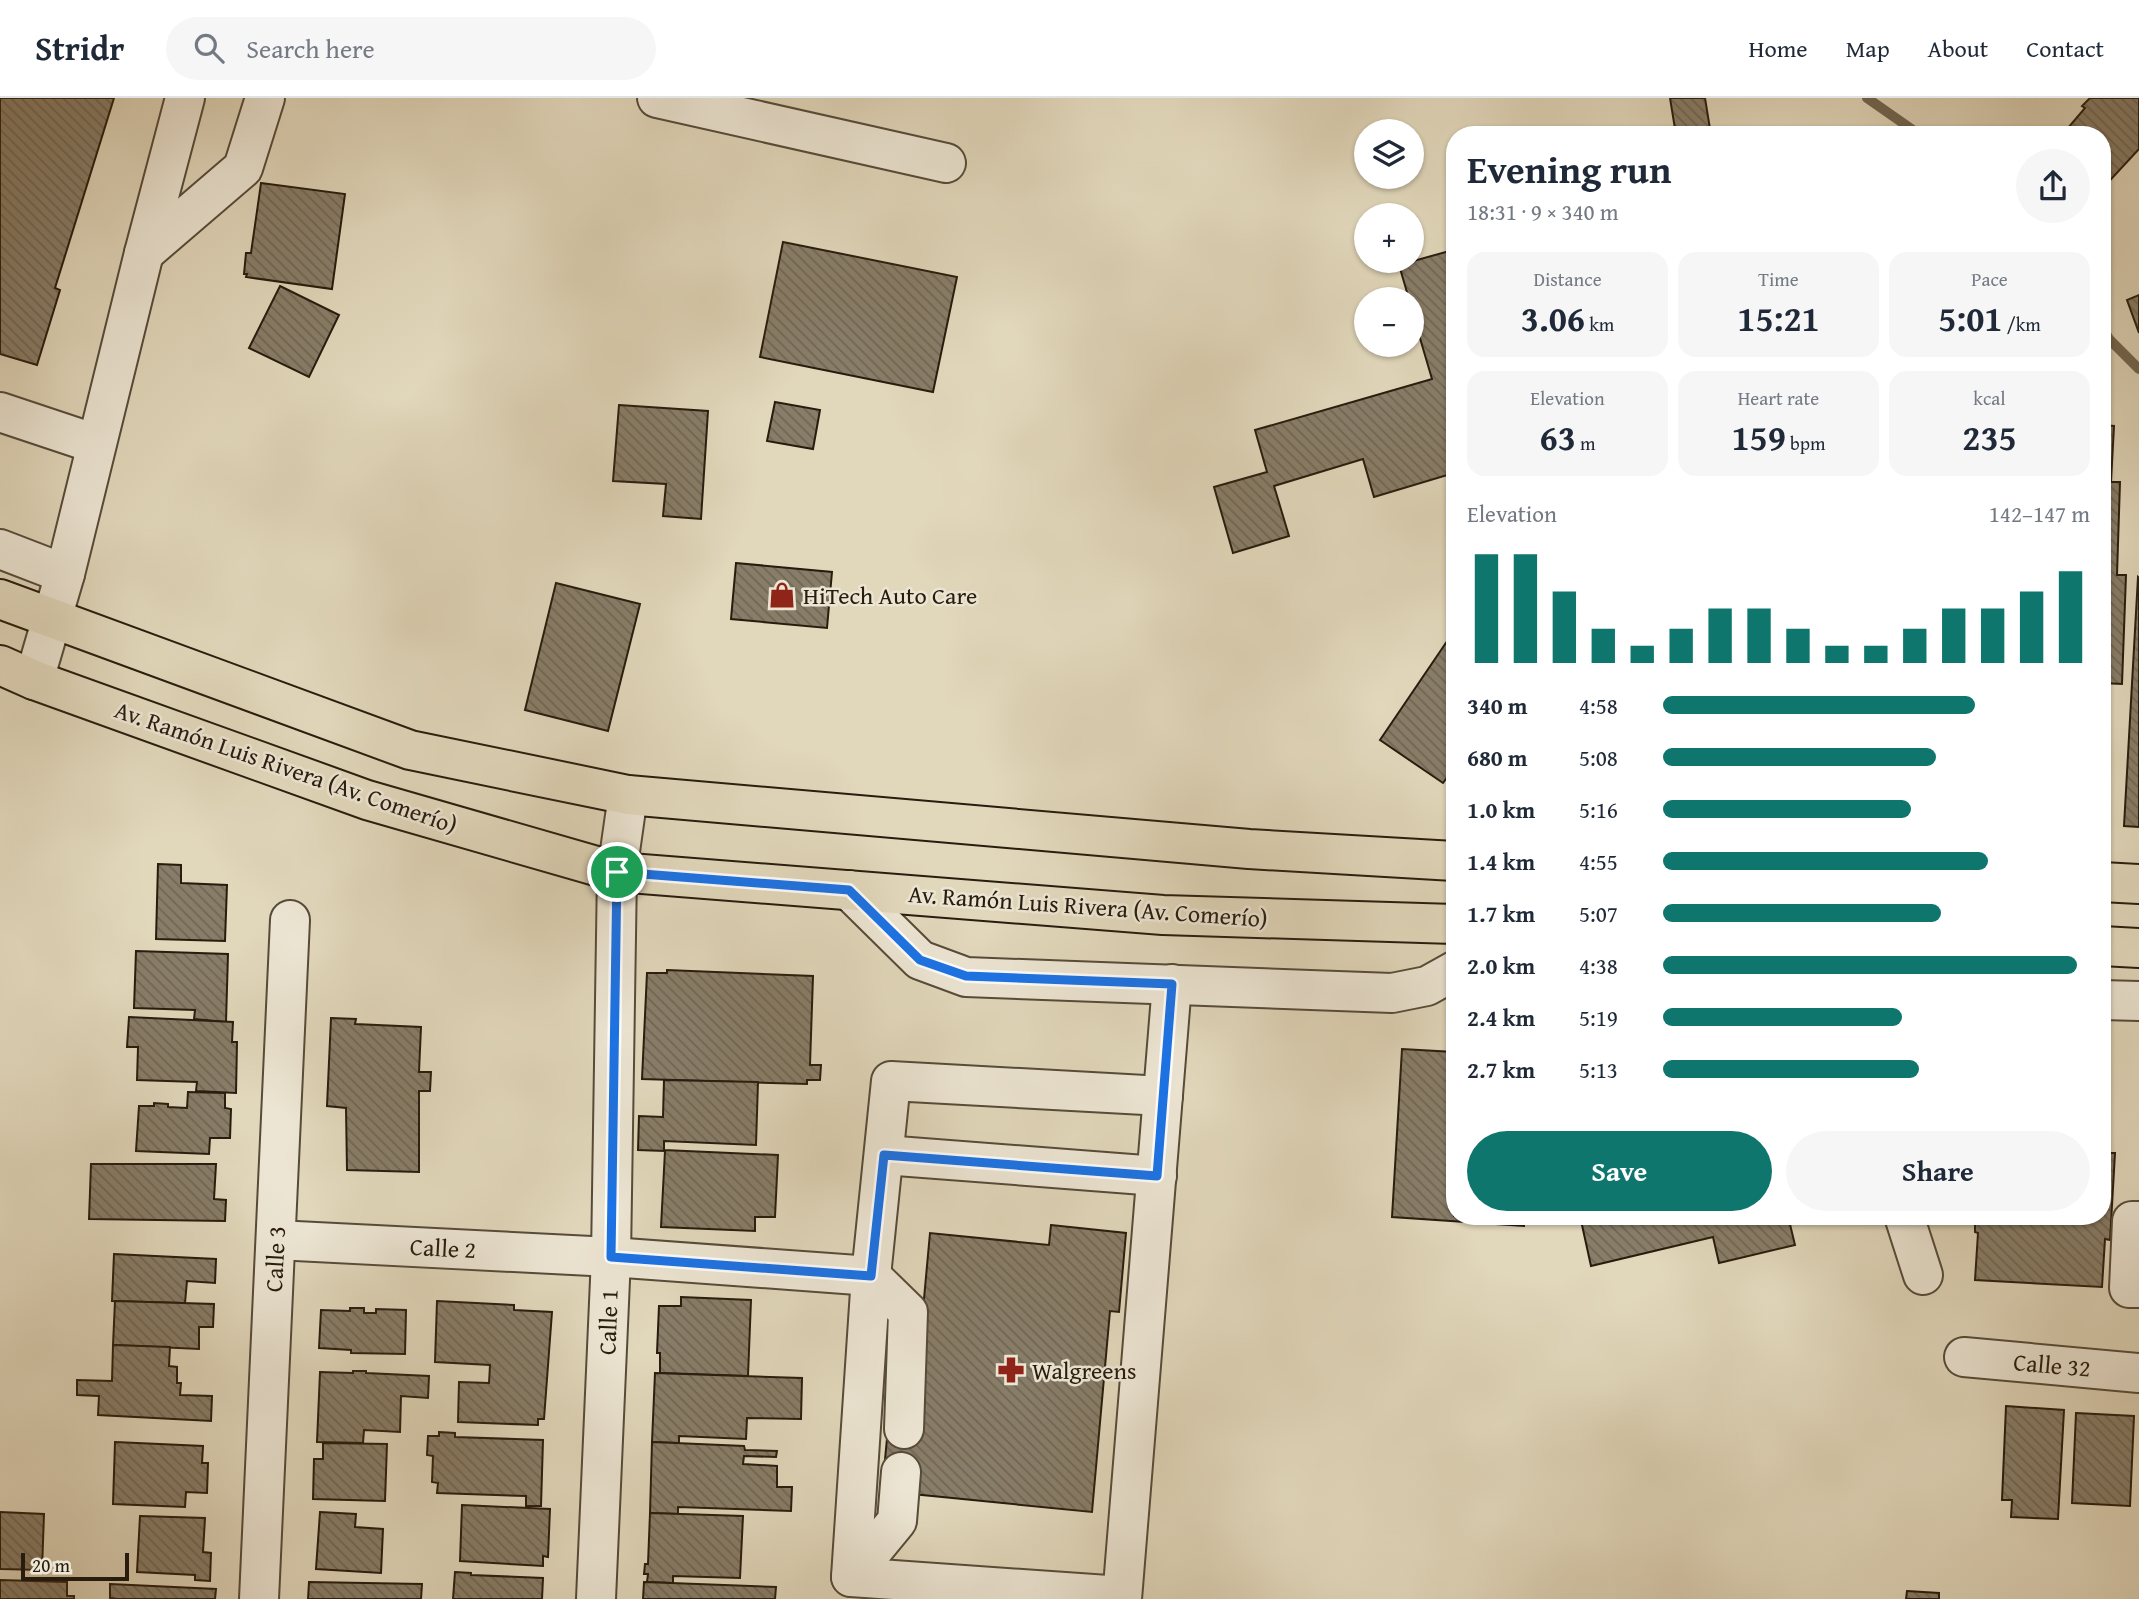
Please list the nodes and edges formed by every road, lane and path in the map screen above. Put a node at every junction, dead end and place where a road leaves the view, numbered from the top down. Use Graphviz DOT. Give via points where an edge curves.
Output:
graph roads {
  1 [pos="184,98"];
  2 [pos="265,98"];
  3 [pos="657,98"];
  4 [pos="946,163"];
  5 [pos="144,253"];
  6 [pos="0,412"];
  7 [pos="96,444"];
  8 [pos="0,549"];
  9 [pos="65,574"];
  10 [pos="0,599"];
  11 [pos="52,619"];
  12 [pos="17,673"];
  13 [pos="628,795"];
  14 [pos="1446,861"];
  15 [pos="617,872"];
  16 [pos="2111,882"];
  17 [pos="2139,884"];
  18 [pos="849,890"];
  19 [pos="290,919"];
  20 [pos="1446,924"];
  21 [pos="2111,946"];
  22 [pos="2139,948"];
  23 [pos="1446,975"];
  24 [pos="1172,984"];
  25 [pos="2111,1000"];
  26 [pos="2139,1002"];
  27 [pos="1163,1096"];
  28 [pos="884,1155"];
  29 [pos="1157,1176"];
  30 [pos="2139,1221"];
  31 [pos="1906,1225"];
  32 [pos="276,1240"];
  33 [pos="611,1257"];
  34 [pos="1923,1275"];
  35 [pos="871,1276"];
  36 [pos="2139,1288"];
  37 [pos="1964,1357"];
  38 [pos="2139,1373"];
  39 [pos="904,1429"];
  40 [pos="901,1472"];
  41 [pos="851,1577"];
  42 [pos="1122,1597"];
  43 [pos="260,1599"];
  44 [pos="596,1599"];
  1 -- 5 [label="street"];
  2 -- 5 [label="street" via="243,168"];
  3 -- 4 [label="street"];
  5 -- 7 [label="street"];
  6 -- 7 [label="street"];
  7 -- 9 [label="street"];
  8 -- 9 [label="street"];
  9 -- 11 [label="street"];
  10 -- 11 [label="main road"];
  11 -- 12 [label="street"];
  11 -- 13 [label="main road" via="410,750"];
  12 -- 15 [label="main road, Av. Ramón Luis Rivera (Av. Comerío)" via="367,800"];
  13 -- 14 [label="main road" via="1249,849"];
  13 -- 15 [label="street, Calle 1"];
  15 -- 18 [label="main road, Av. Ramón Luis Rivera (Av. Comerío)"];
  15 -- 33 [label="street, Calle 1"];
  16 -- 17 [label="main road"];
  18 -- 20 [label="main road, Av. Ramón Luis Rivera (Av. Comerío)" via="1163,915"];
  18 -- 24 [label="street" via="920,960 966,976"];
  19 -- 32 [label="street, Calle 3"];
  21 -- 22 [label="main road"];
  23 -- 24 [label="street" via="1427,986 1392,993"];
  24 -- 27 [label="street"];
  25 -- 26 [label="street"];
  27 -- 28 [label="street" via="891,1081"];
  27 -- 29 [label="street"];
  28 -- 29 [label="street"];
  28 -- 35 [label="street"];
  29 -- 42 [label="street"];
  30 -- 36 [label="street" via="2132,1221 2129,1288"];
  31 -- 34 [label="street"];
  32 -- 33 [label="street, Calle 2"];
  32 -- 43 [label="street, Calle 3"];
  33 -- 35 [label="street, Calle 2"];
  33 -- 44 [label="street, Calle 1"];
  35 -- 39 [label="street" via="908,1312"];
  35 -- 41 [label="street"];
  37 -- 38 [label="street, Calle 32"];
  40 -- 41 [label="street" via="897,1521"];
  41 -- 42 [label="street"];
}
